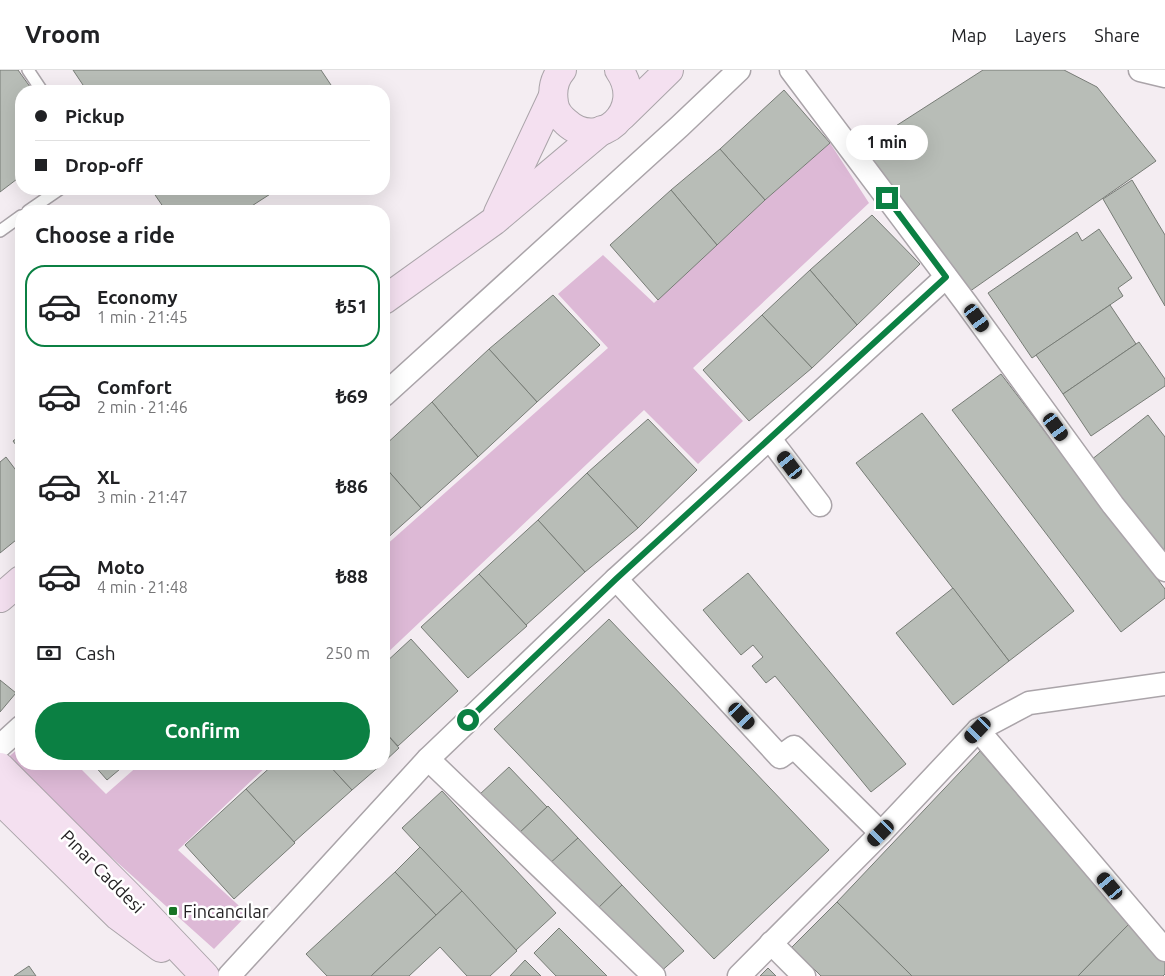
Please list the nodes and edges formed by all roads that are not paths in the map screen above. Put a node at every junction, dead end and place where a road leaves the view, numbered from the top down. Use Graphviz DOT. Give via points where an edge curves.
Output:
graph roads {
  1 [pos="28,70"];
  2 [pos="562,70"];
  3 [pos="619,70"];
  4 [pos="669,70"];
  5 [pos="739,70"];
  6 [pos="791,70"];
  7 [pos="1140,70"];
  8 [pos="1165,76"];
  9 [pos="38,85"];
  10 [pos="553,96"];
  11 [pos="612,123"];
  12 [pos="51,195"];
  13 [pos="37,205"];
  14 [pos="15,220"];
  15 [pos="494,221"];
  16 [pos="0,231"];
  17 [pos="946,277"];
  18 [pos="390,296"];
  19 [pos="390,389"];
  20 [pos="770,439"];
  21 [pos="820,505"];
  22 [pos="1165,570"];
  23 [pos="616,579"];
  24 [pos="15,585"];
  25 [pos="0,598"];
  26 [pos="1165,684"];
  27 [pos="978,730"];
  28 [pos="15,732"];
  29 [pos="0,746"];
  30 [pos="428,759"];
  31 [pos="0,767"];
  32 [pos="0,800"];
  33 [pos="881,833"];
  34 [pos="771,943"];
  35 [pos="1165,950"];
  36 [pos="200,976"];
  37 [pos="205,976"];
  38 [pos="229,976"];
  39 [pos="654,976"];
  40 [pos="739,976"];
  41 [pos="804,976"];
  1 -- 9 [label="lane"];
  2 -- 10 [label="street" via="554,83"];
  3 -- 11 [label="street" via="628,91 627,104"];
  4 -- 11 [label="street"];
  5 -- 19 [label="street"];
  6 -- 17 [label="street"];
  7 -- 8 [label="street"];
  10 -- 11 [label="street" via="560,118 569,126 585,132"];
  10 -- 15 [label="street"];
  11 -- 15 [label="street"];
  12 -- 13 [label="lane"];
  14 -- 16 [label="lane"];
  15 -- 18 [label="street"];
  17 -- 20 [label="street"];
  17 -- 22 [label="street" via="1113,505"];
  20 -- 21 [label="street"];
  20 -- 23 [label="street"];
  23 -- 30 [label="street"];
  23 -- 33 [label="street" via="780,756 794,747"];
  24 -- 25 [label="street"];
  26 -- 27 [label="street" via="1029,703"];
  27 -- 33 [label="street"];
  27 -- 35 [label="street"];
  28 -- 29 [label="street"];
  30 -- 38 [label="street"];
  30 -- 39 [label="street"];
  31 -- 37 [label="street, Pınar Caddesi"];
  32 -- 36 [label="street, Pınar Caddesi" via="118,916"];
  33 -- 34 [label="street"];
  34 -- 40 [label="street"];
  34 -- 41 [label="street"];
}
